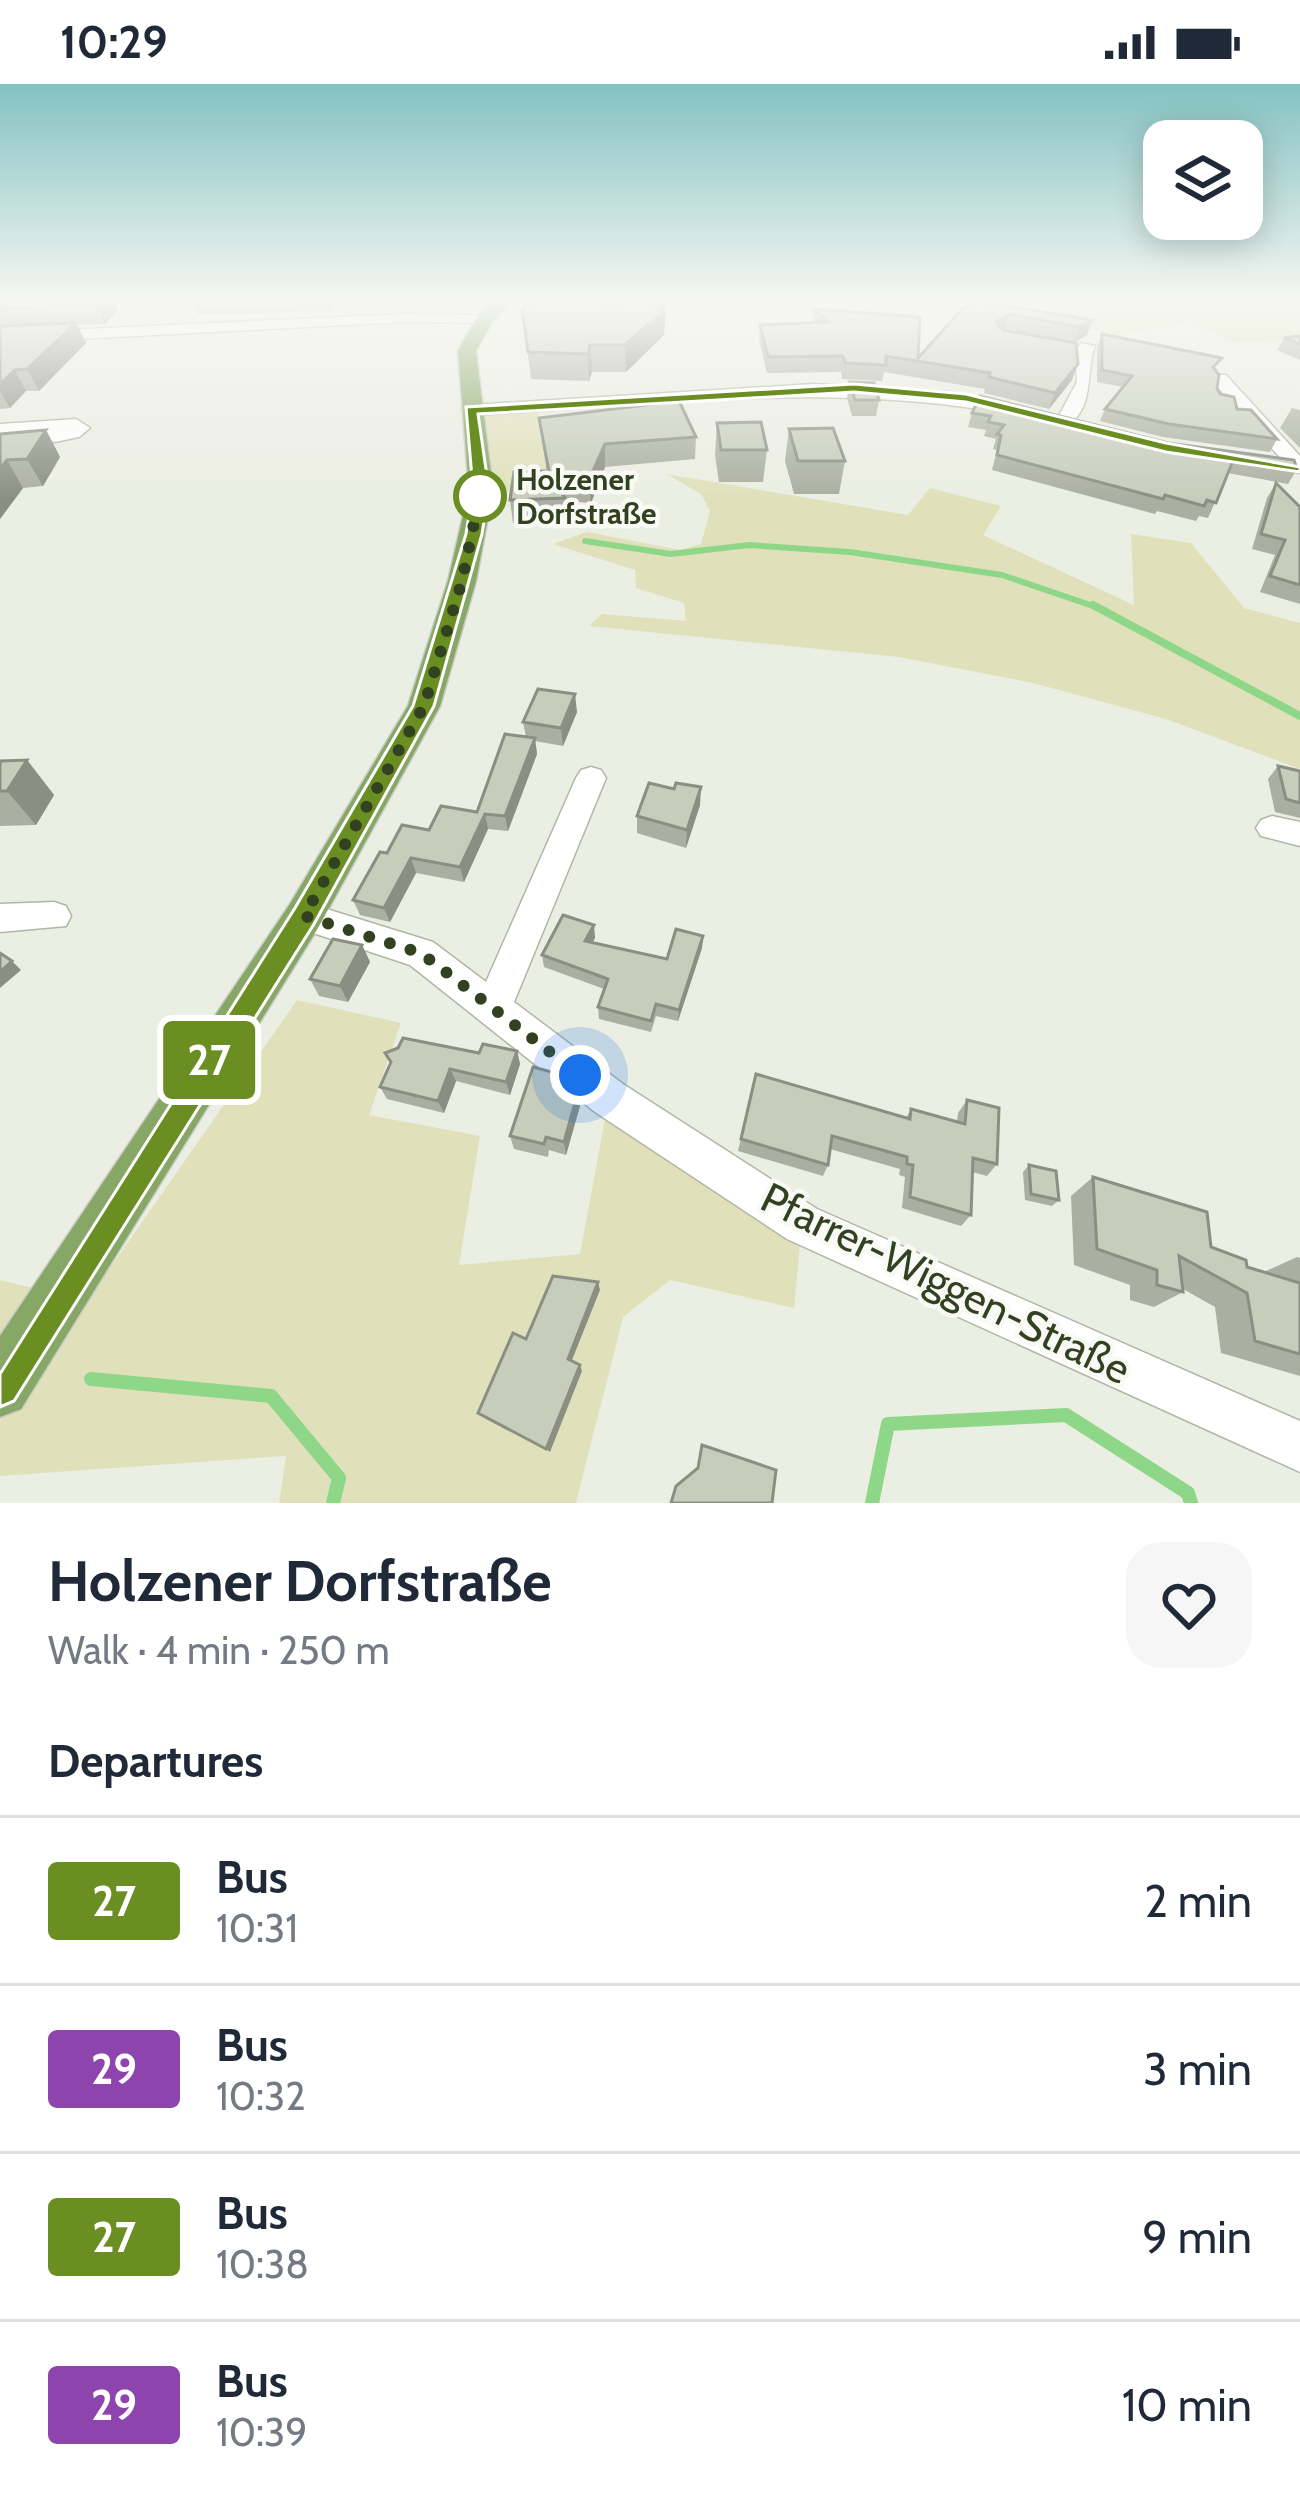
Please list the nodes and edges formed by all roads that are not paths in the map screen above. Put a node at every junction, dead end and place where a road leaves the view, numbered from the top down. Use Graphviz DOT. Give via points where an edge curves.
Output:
graph roads {
  1 [pos="467,367"];
  2 [pos="1085,367"];
  3 [pos="1220,379"];
  4 [pos="471,410"];
  5 [pos="1260,462"];
  6 [pos="1299,467"];
  7 [pos="591,778"];
  8 [pos="54,916"];
  9 [pos="304,916"];
  10 [pos="0,918"];
  11 [pos="494,1005"];
  12 [pos="0,1388"];
  13 [pos="1300,1447"];
  1 -- 4 [label="main road"];
  2 -- 4 [label="street" via="1085,382 1054,420 966,398 854,388"];
  3 -- 6 [label="street"];
  4 -- 9 [label="main road" via="481,490 424,706"];
  5 -- 6 [label="street"];
  7 -- 11 [label="street"];
  8 -- 10 [label="street"];
  9 -- 11 [label="street, Pfarrer-Wiggen-Straße" via="421,953"];
  9 -- 12 [label="main road"];
  11 -- 13 [label="street, Pfarrer-Wiggen-Straße" via="609,1099 802,1224"];
}
